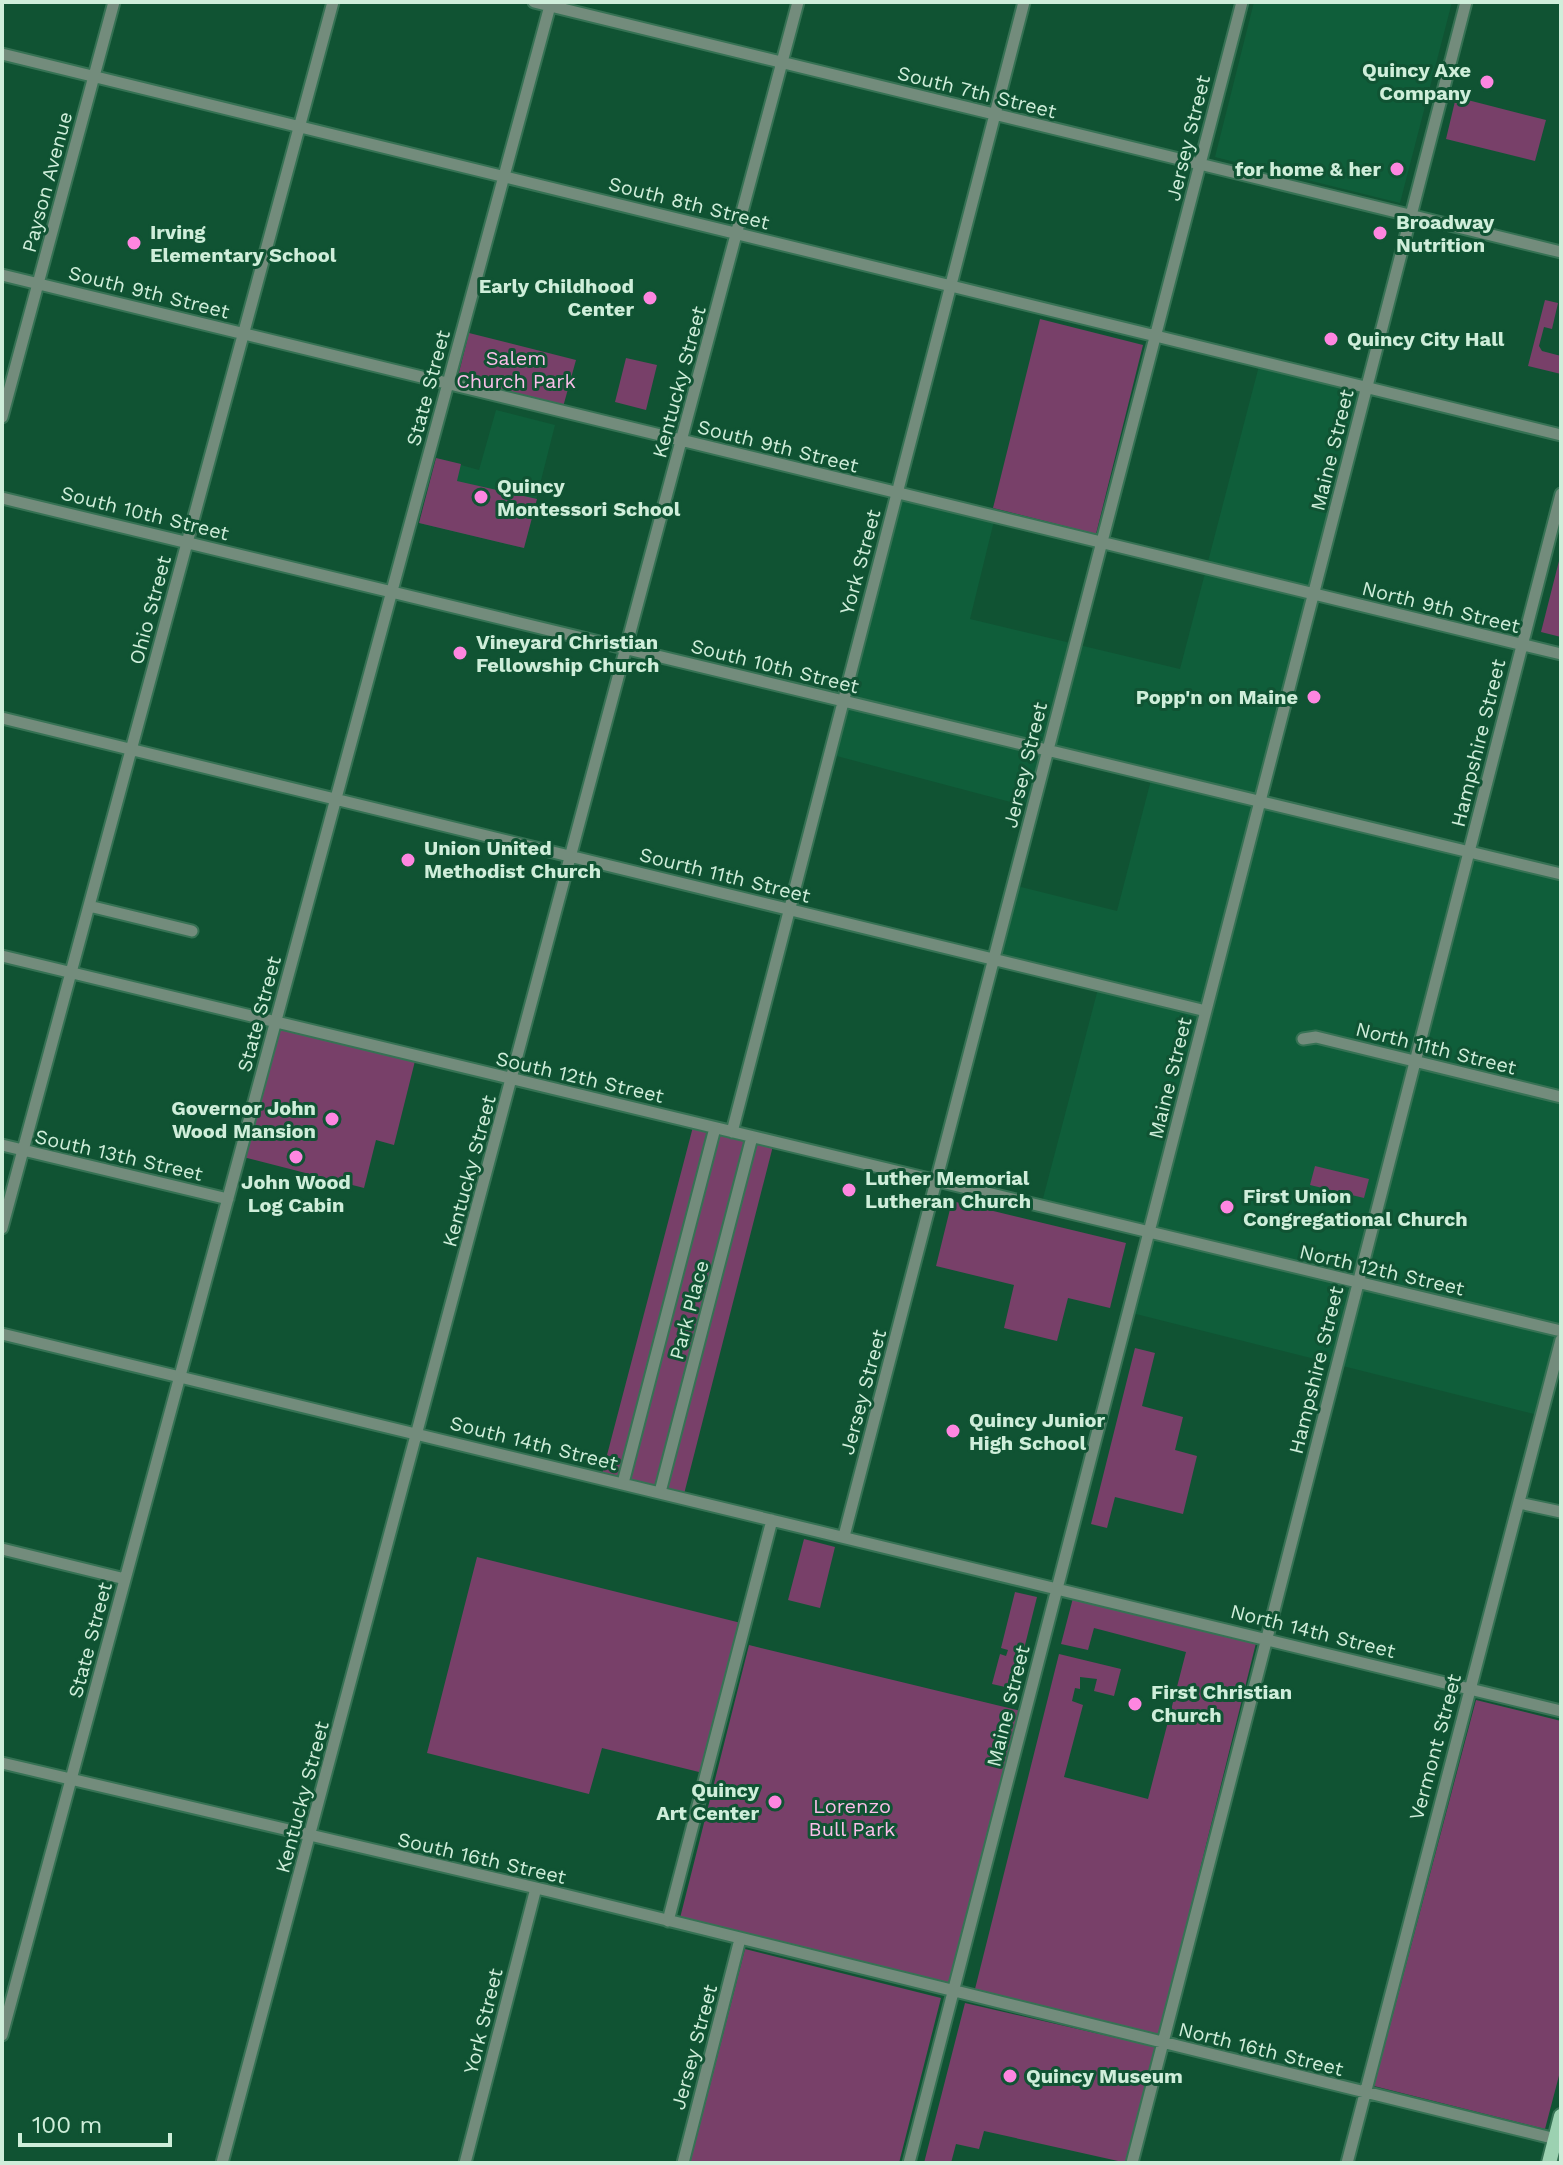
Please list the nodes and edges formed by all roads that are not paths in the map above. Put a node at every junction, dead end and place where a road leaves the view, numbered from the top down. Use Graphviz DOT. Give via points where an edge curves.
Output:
graph roads {
  1 [pos="114,2"];
  2 [pos="333,2"];
  3 [pos="534,2"];
  4 [pos="798,2"];
  5 [pos="1024,2"];
  6 [pos="1242,2"];
  7 [pos="1466,2"];
  8 [pos="550,4"];
  9 [pos="2,54"];
  10 [pos="781,62"];
  11 [pos="94,76"];
  12 [pos="995,115"];
  13 [pos="299,126"];
  14 [pos="1200,165"];
  15 [pos="504,176"];
  16 [pos="1410,217"];
  17 [pos="737,234"];
  18 [pos="1561,252"];
  19 [pos="2,275"];
  20 [pos="38,284"];
  21 [pos="951,286"];
  22 [pos="243,334"];
  23 [pos="1155,336"];
  24 [pos="448,384"];
  25 [pos="1366,388"];
  26 [pos="2,417"];
  27 [pos="1561,435"];
  28 [pos="682,441"];
  29 [pos="897,493"];
  30 [pos="1561,494"];
  31 [pos="2,498"];
  32 [pos="187,542"];
  33 [pos="1102,542"];
  34 [pos="392,591"];
  35 [pos="1313,594"];
  36 [pos="1522,645"];
  37 [pos="627,648"];
  38 [pos="1561,654"];
  39 [pos="843,701"];
  40 [pos="2,718"];
  41 [pos="131,749"];
  42 [pos="1048,750"];
  43 [pos="336,799"];
  44 [pos="1260,801"];
  45 [pos="1469,851"];
  46 [pos="572,857"];
  47 [pos="1561,874"];
  48 [pos="89,906"];
  49 [pos="789,910"];
  50 [pos="192,931"];
  51 [pos="2,956"];
  52 [pos="993,960"];
  53 [pos="71,973"];
  54 [pos="1206,1011"];
  55 [pos="276,1022"];
  56 [pos="1303,1039"];
  57 [pos="1415,1061"];
  58 [pos="511,1079"];
  59 [pos="1561,1097"];
  60 [pos="715,1128"];
  61 [pos="732,1132"];
  62 [pos="752,1137"];
  63 [pos="2,1145"];
  64 [pos="23,1150"];
  65 [pos="936,1181"];
  66 [pos="228,1199"];
  67 [pos="2,1228"];
  68 [pos="1149,1232"];
  69 [pos="1358,1282"];
  70 [pos="1561,1331"];
  71 [pos="2,1334"];
  72 [pos="1561,1340"];
  73 [pos="180,1377"];
  74 [pos="417,1433"];
  75 [pos="623,1483"];
  76 [pos="660,1492"];
  77 [pos="1519,1503"];
  78 [pos="1561,1512"];
  79 [pos="772,1520"];
  80 [pos="844,1536"];
  81 [pos="2,1549"];
  82 [pos="125,1579"];
  83 [pos="1057,1588"];
  84 [pos="1266,1638"];
  85 [pos="1469,1688"];
  86 [pos="1561,1711"];
  87 [pos="2,1763"];
  88 [pos="71,1779"];
  89 [pos="310,1836"];
  90 [pos="536,1888"];
  91 [pos="668,1921"];
  92 [pos="740,1939"];
  93 [pos="2,1979"];
  94 [pos="16,1982"];
  95 [pos="953,1991"];
  96 [pos="2,2035"];
  97 [pos="1163,2043"];
  98 [pos="1364,2093"];
  99 [pos="1561,2116"];
  100 [pos="1558,2139"];
  101 [pos="222,2163"];
  102 [pos="465,2163"];
  103 [pos="683,2163"];
  104 [pos="909,2163"];
  105 [pos="1132,2163"];
  106 [pos="1347,2163"];
  107 [pos="1549,2163"];
  1 -- 11 [label="street, Payson Avenue"];
  2 -- 13 [label="street, Ohio Street"];
  3 -- 8 [label="street, South 7th Street"];
  4 -- 10 [label="street, Kentucky Street"];
  5 -- 12 [label="street, York Street"];
  6 -- 14 [label="street, Jersey Street"];
  7 -- 16 [label="street, Maine Street"];
  8 -- 10 [label="street, South 7th Street"];
  8 -- 15 [label="street, State Street"];
  9 -- 11 [label="street, South 8th Street"];
  10 -- 12 [label="street, South 7th Street"];
  10 -- 17 [label="street, Kentucky Street"];
  11 -- 13 [label="street, South 8th Street"];
  11 -- 20 [label="street, Payson Avenue"];
  12 -- 14 [label="street, South 7th Street"];
  12 -- 21 [label="street, York Street"];
  13 -- 15 [label="street, South 8th Street"];
  13 -- 22 [label="street, Ohio Street"];
  14 -- 16 [label="street, South 7th Street"];
  14 -- 23 [label="street, Jersey Street"];
  15 -- 17 [label="street, South 8th Street"];
  15 -- 24 [label="street, State Street"];
  16 -- 18 [label="street, South 7th Street"];
  16 -- 25 [label="street, Maine Street"];
  17 -- 21 [label="street, South 8th Street"];
  17 -- 28 [label="street, Kentucky Street"];
  19 -- 20 [label="street, South 9th Street"];
  20 -- 22 [label="street, South 9th Street"];
  20 -- 26 [label="street, Payson Avenue"];
  21 -- 23 [label="street, South 8th Street"];
  21 -- 29 [label="street, York Street"];
  22 -- 24 [label="street, South 9th Street"];
  22 -- 32 [label="street, Ohio Street"];
  23 -- 25 [label="street, South 8th Street"];
  23 -- 33 [label="street, Jersey Street"];
  24 -- 28 [label="street, South 9th Street"];
  24 -- 34 [label="street, State Street"];
  25 -- 27 [label="street, South 8th Street"];
  25 -- 35 [label="street, Maine Street"];
  28 -- 29 [label="street, South 9th Street"];
  28 -- 37 [label="street, Kentucky Street"];
  29 -- 33 [label="street, South 9th Street"];
  29 -- 39 [label="street, York Street"];
  30 -- 36 [label="street, Hampshire Street"];
  31 -- 32 [label="street, South 10th Street"];
  32 -- 34 [label="street, South 10th Street"];
  32 -- 41 [label="street, Ohio Street"];
  33 -- 35 [label="street, South 9th Street"];
  33 -- 42 [label="street, Jersey Street"];
  34 -- 37 [label="street, South 10th Street"];
  34 -- 43 [label="street, State Street"];
  35 -- 36 [label="street, North 9th Street"];
  35 -- 44 [label="street, Maine Street"];
  36 -- 38 [label="street, North 9th Street"];
  36 -- 45 [label="street, Hampshire Street"];
  37 -- 39 [label="street, South 10th Street"];
  37 -- 46 [label="street, Kentucky Street"];
  39 -- 42 [label="street, South 10th Street"];
  39 -- 49 [label="street, York Street"];
  40 -- 41 [label="street, Sourth 11th Street"];
  41 -- 43 [label="street, Sourth 11th Street"];
  41 -- 48 [label="street, Ohio Street"];
  42 -- 44 [label="street, South 10th Street"];
  42 -- 52 [label="street, Jersey Street"];
  43 -- 46 [label="street, Sourth 11th Street"];
  43 -- 55 [label="street, State Street"];
  44 -- 45 [label="street, South 10th Street"];
  44 -- 54 [label="street, Maine Street"];
  45 -- 47 [label="street, South 10th Street"];
  45 -- 57 [label="street, Hampshire Street"];
  46 -- 49 [label="street, Sourth 11th Street"];
  46 -- 58 [label="street, Kentucky Street"];
  48 -- 50 [label="street"];
  48 -- 53 [label="street, Ohio Street"];
  49 -- 52 [label="street, Sourth 11th Street"];
  49 -- 61 [label="street, York Street"];
  51 -- 53 [label="street, South 12th Street"];
  52 -- 54 [label="street, Sourth 11th Street"];
  52 -- 65 [label="street, Jersey Street"];
  53 -- 55 [label="street, South 12th Street"];
  53 -- 64 [label="street, Ohio Street"];
  54 -- 68 [label="street, Maine Street"];
  55 -- 58 [label="street, South 12th Street"];
  55 -- 66 [label="street, State Street"];
  56 -- 57 [label="street, North 11th Street" via="1316,1037"];
  57 -- 59 [label="street, North 11th Street"];
  57 -- 69 [label="street, Hampshire Street"];
  58 -- 60 [label="street, South 12th Street"];
  58 -- 74 [label="street, Kentucky Street"];
  60 -- 61 [label="street, South 12th Street"];
  60 -- 75 [label="street, Park Place"];
  61 -- 62 [label="street, South 12th Street"];
  62 -- 65 [label="street, South 12th Street"];
  62 -- 76 [label="street, Park Place"];
  63 -- 64 [label="street, South 13th Street"];
  64 -- 66 [label="street, South 13th Street"];
  64 -- 67 [label="street, Ohio Street"];
  65 -- 68 [label="street, South 12th Street"];
  65 -- 80 [label="street, Jersey Street"];
  66 -- 73 [label="street, State Street"];
  68 -- 69 [label="street, North 12th Street"];
  68 -- 83 [label="street, Maine Street"];
  69 -- 70 [label="street, North 12th Street"];
  69 -- 84 [label="street, Hampshire Street"];
  71 -- 73 [label="street, South 14th Street"];
  72 -- 77 [label="street, Vermont Street"];
  73 -- 74 [label="street, South 14th Street"];
  73 -- 82 [label="street, State Street"];
  74 -- 75 [label="street, South 14th Street"];
  74 -- 89 [label="street, Kentucky Street"];
  75 -- 76 [label="street, South 14th Street"];
  76 -- 79 [label="street, South 14th Street"];
  77 -- 78 [label="street"];
  77 -- 85 [label="street, Vermont Street"];
  79 -- 80 [label="street, South 14th Street"];
  79 -- 91 [label="street"];
  80 -- 83 [label="street, South 14th Street"];
  81 -- 82 [label="street"];
  82 -- 88 [label="street, State Street"];
  83 -- 84 [label="street, North 14th Street"];
  83 -- 95 [label="street, Maine Street"];
  84 -- 85 [label="street, North 14th Street"];
  84 -- 97 [label="street, Hampshire Street"];
  85 -- 86 [label="street, North 14th Street"];
  85 -- 98 [label="street, Vermont Street"];
  87 -- 88 [label="street, South 16th Street"];
  88 -- 89 [label="street, South 16th Street"];
  88 -- 94 [label="street, State Street"];
  89 -- 90 [label="street, South 16th Street"];
  89 -- 101 [label="street, Kentucky Street"];
  90 -- 91 [label="street, South 16th Street"];
  90 -- 102 [label="street, York Street"];
  91 -- 92 [label="street, South 16th Street"];
  92 -- 95 [label="street, South 16th Street"];
  92 -- 103 [label="street, Jersey Street"];
  93 -- 94 [label="street"];
  94 -- 96 [label="street, State Street"];
  95 -- 97 [label="street, North 16th Street"];
  95 -- 104 [label="street, Maine Street"];
  97 -- 98 [label="street, North 16th Street"];
  97 -- 105 [label="street, Hampshire Street"];
  98 -- 100 [label="street, North 16th Street"];
  98 -- 106 [label="street, Vermont Street"];
  99 -- 100 [label="main road"];
  100 -- 107 [label="main road"];
}
